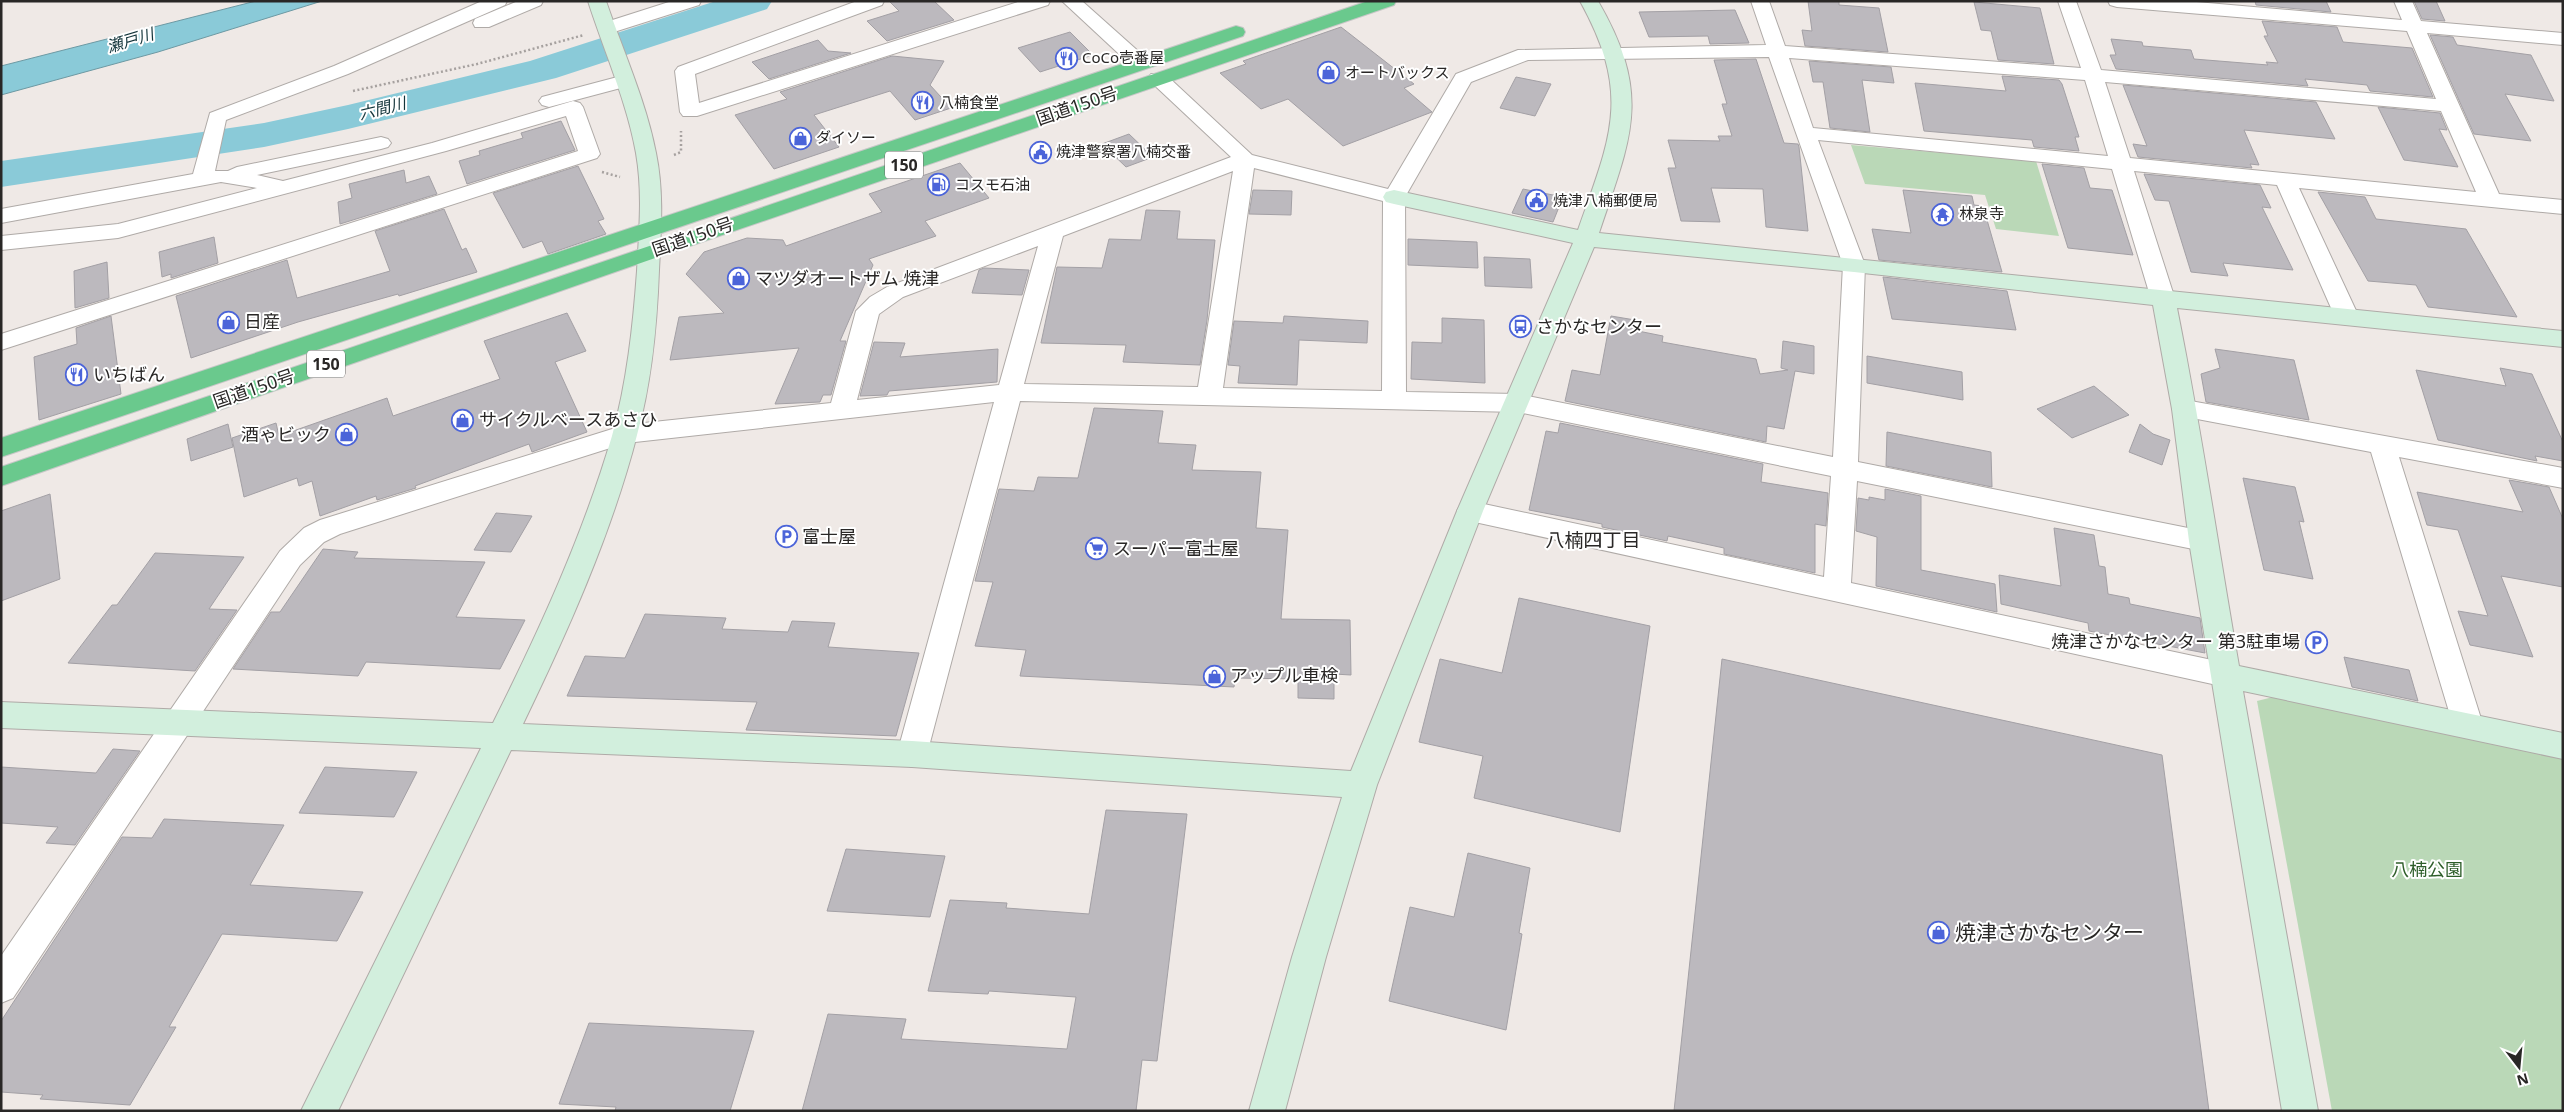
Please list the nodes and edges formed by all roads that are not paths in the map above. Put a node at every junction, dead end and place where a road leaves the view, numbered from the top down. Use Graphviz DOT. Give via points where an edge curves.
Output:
graph roads {
  1 [pos="498,1"];
  2 [pos="534,1"];
  3 [pos="597,1"];
  4 [pos="692,1"];
  5 [pos="875,1"];
  6 [pos="1041,1"];
  7 [pos="1071,1"];
  8 [pos="1387,1"];
  9 [pos="1589,1"];
  10 [pos="1760,1"];
  11 [pos="2067,1"];
  12 [pos="2118,1"];
  13 [pos="2403,1"];
  14 [pos="2302,9"];
  15 [pos="2413,25"];
  16 [pos="1255,26"];
  17 [pos="607,30"];
  18 [pos="2563,39"];
  19 [pos="1615,51"];
  20 [pos="1776,51"];
  21 [pos="1140,63"];
  22 [pos="341,70"];
  23 [pos="2093,75"];
  24 [pos="1158,78"];
  25 [pos="624,80"];
  26 [pos="2449,106"];
  27 [pos="1805,133"];
  28 [pos="1245,159"];
  29 [pos="2120,163"];
  30 [pos="209,177"];
  31 [pos="2284,180"];
  32 [pos="284,186"];
  33 [pos="1394,197"];
  34 [pos="2491,202"];
  35 [pos="2563,207"];
  36 [pos="1,216"];
  37 [pos="1053,232"];
  38 [pos="1586,239"];
  39 [pos="651,240"];
  40 [pos="1,243"];
  41 [pos="1854,264"];
  42 [pos="2163,299"];
  43 [pos="2347,317"];
  44 [pos="2563,340"];
  45 [pos="1,342"];
  46 [pos="1011,392"];
  47 [pos="1209,396"];
  48 [pos="1394,398"];
  49 [pos="1518,403"];
  50 [pos="842,410"];
  51 [pos="2185,410"];
  52 [pos="625,434"];
  53 [pos="2382,445"];
  54 [pos="1,448"];
  55 [pos="1846,468"];
  56 [pos="1,477"];
  57 [pos="2563,478"];
  58 [pos="1470,511"];
  59 [pos="2203,540"];
  60 [pos="1837,590"];
  61 [pos="2226,675"];
  62 [pos="1,715"];
  63 [pos="180,722"];
  64 [pos="2468,725"];
  65 [pos="502,736"];
  66 [pos="2563,746"];
  67 [pos="912,754"];
  68 [pos="1361,785"];
  69 [pos="1,986"];
  70 [pos="319,1111"];
  71 [pos="1267,1111"];
  72 [pos="2300,1111"];
  1 -- 22 [label="street"];
  2 -- 22 [label="street" via="386,59"];
  3 -- 17 [label="street"];
  4 -- 17 [label="street"];
  5 -- 6 [label="street" via="684,71 690,112"];
  7 -- 21 [label="street"];
  8 -- 24 [label="highway, 国道150号 / 150"];
  9 -- 19 [label="street"];
  10 -- 20 [label="street"];
  11 -- 23 [label="street"];
  12 -- 14 [label="street"];
  13 -- 15 [label="street"];
  14 -- 15 [label="street"];
  15 -- 18 [label="street"];
  15 -- 26 [label="street"];
  16 -- 21 [label="highway, 国道150号 / 150"];
  17 -- 25 [label="street"];
  19 -- 20 [label="street"];
  19 -- 33 [label="street" via="1525,54 1463,78"];
  19 -- 38 [label="street" via="1623,101 1621,126"];
  20 -- 23 [label="street"];
  20 -- 27 [label="street"];
  21 -- 39 [label="highway, 国道150号 / 150"];
  22 -- 30 [label="street" via="217,117"];
  23 -- 26 [label="street"];
  23 -- 29 [label="street"];
  24 -- 28 [label="street"];
  24 -- 39 [label="highway, 国道150号 / 150"];
  25 -- 30 [label="street" via="449,127"];
  25 -- 39 [label="street" via="646,153 652,204"];
  26 -- 34 [label="street"];
  27 -- 29 [label="street"];
  27 -- 41 [label="street"];
  28 -- 33 [label="street"];
  28 -- 37 [label="street"];
  28 -- 47 [label="street"];
  29 -- 31 [label="street"];
  29 -- 42 [label="street"];
  30 -- 32 [label="street"];
  30 -- 36 [label="street"];
  31 -- 34 [label="street"];
  31 -- 43 [label="street"];
  32 -- 40 [label="street" via="118,231"];
  32 -- 45 [label="street" via="439,147 573,107 590,154"];
  33 -- 38 [label="street"];
  33 -- 48 [label="street"];
  34 -- 35 [label="street"];
  37 -- 46 [label="street"];
  37 -- 50 [label="street" via="895,292 878,302 868,311"];
  38 -- 41 [label="street"];
  38 -- 49 [label="street"];
  39 -- 52 [label="street" via="644,337"];
  39 -- 54 [label="highway, 国道150号 / 150"];
  39 -- 56 [label="highway, 国道150号 / 150"];
  41 -- 42 [label="street"];
  41 -- 55 [label="street"];
  42 -- 43 [label="street"];
  42 -- 51 [label="street"];
  43 -- 44 [label="street"];
  46 -- 47 [label="street"];
  46 -- 50 [label="street"];
  46 -- 67 [label="street"];
  47 -- 48 [label="street"];
  48 -- 49 [label="street"];
  49 -- 55 [label="street"];
  49 -- 58 [label="street"];
  50 -- 52 [label="street"];
  51 -- 53 [label="street"];
  51 -- 59 [label="street"];
  52 -- 63 [label="street" via="330,527 314,535 290,558"];
  52 -- 65 [label="street" via="607,491 553,632"];
  53 -- 57 [label="street"];
  53 -- 64 [label="street"];
  55 -- 59 [label="street"];
  55 -- 60 [label="street"];
  58 -- 60 [label="street"];
  58 -- 68 [label="street"];
  59 -- 61 [label="street"];
  60 -- 61 [label="street"];
  61 -- 64 [label="street"];
  61 -- 72 [label="street"];
  62 -- 63 [label="street"];
  63 -- 65 [label="street"];
  63 -- 69 [label="street"];
  64 -- 66 [label="street"];
  65 -- 67 [label="street"];
  65 -- 70 [label="street"];
  67 -- 68 [label="street"];
  68 -- 71 [label="street"];
}
